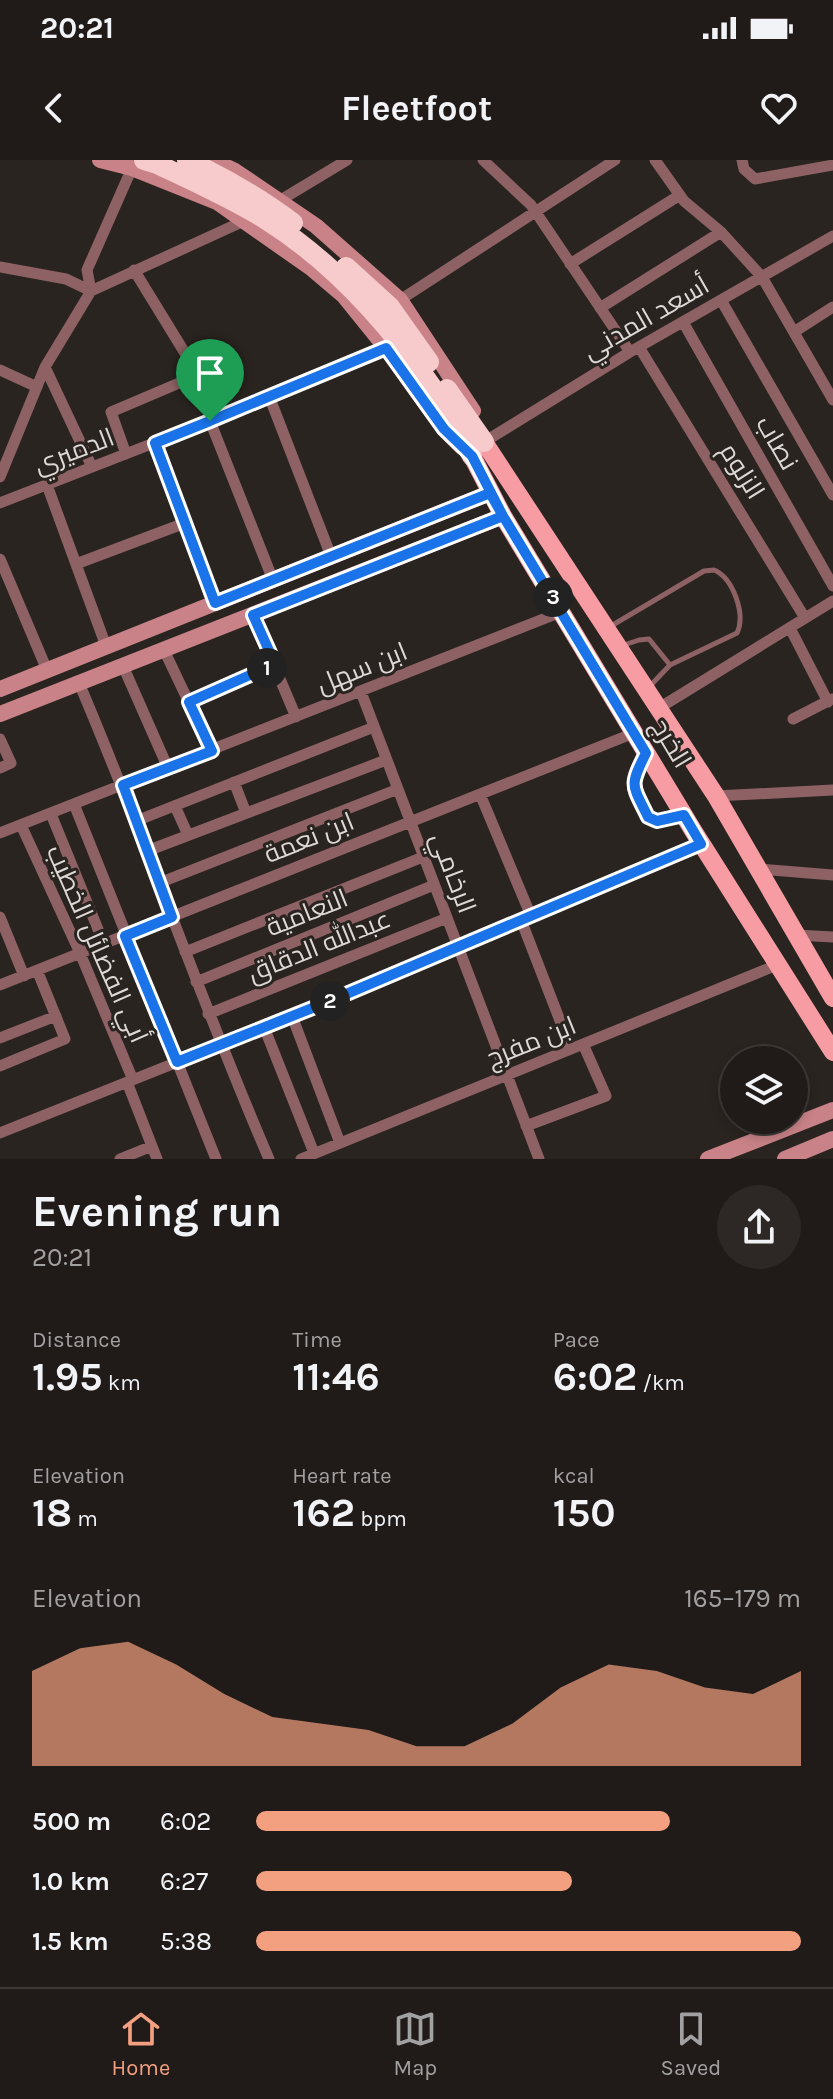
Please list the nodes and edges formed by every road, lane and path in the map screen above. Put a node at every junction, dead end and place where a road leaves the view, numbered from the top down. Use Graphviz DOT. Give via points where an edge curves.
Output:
graph roads {
  1 [pos="100,160"];
  2 [pos="186,160"];
  3 [pos="212,160"];
  4 [pos="347,160"];
  5 [pos="483,160"];
  6 [pos="615,160"];
  7 [pos="655,160"];
  8 [pos="742,160"];
  9 [pos="138,163"];
  10 [pos="827,164"];
  11 [pos="240,168"];
  12 [pos="162,180"];
  13 [pos="680,195"];
  14 [pos="279,201"];
  15 [pos="535,212"];
  16 [pos="246,220"];
  17 [pos="721,232"];
  18 [pos="833,236"];
  19 [pos="570,264"];
  20 [pos="0,267"];
  21 [pos="134,270"];
  22 [pos="762,277"];
  23 [pos="91,291"];
  24 [pos="400,300"];
  25 [pos="721,300"];
  26 [pos="833,307"];
  27 [pos="600,308"];
  28 [pos="683,322"];
  29 [pos="794,332"];
  30 [pos="386,348"];
  31 [pos="635,350"];
  32 [pos="45,367"];
  33 [pos="0,370"];
  34 [pos="198,375"];
  35 [pos="829,383"];
  36 [pos="439,386"];
  37 [pos="37,387"];
  38 [pos="269,396"];
  39 [pos="833,400"];
  40 [pos="223,415"];
  41 [pos="210,421"];
  42 [pos="155,443"];
  43 [pos="478,449"];
  44 [pos="126,454"];
  45 [pos="3,462"];
  46 [pos="92,467"];
  47 [pos="0,477"];
  48 [pos="47,485"];
  49 [pos="490,493"];
  50 [pos="833,495"];
  51 [pos="0,503"];
  52 [pos="503,516"];
  53 [pos="185,523"];
  54 [pos="331,556"];
  55 [pos="0,559"];
  56 [pos="76,564"];
  57 [pos="273,580"];
  58 [pos="833,586"];
  59 [pos="833,601"];
  60 [pos="215,603"];
  61 [pos="561,612"];
  62 [pos="253,615"];
  63 [pos="805,618"];
  64 [pos="790,628"];
  65 [pos="607,629"];
  66 [pos="106,646"];
  67 [pos="619,647"];
  68 [pos="164,650"];
  69 [pos="275,664"];
  70 [pos="670,665"];
  71 [pos="123,666"];
  72 [pos="47,670"];
  73 [pos="79,683"];
  74 [pos="1,685"];
  75 [pos="647,690"];
  76 [pos="361,692"];
  77 [pos="830,700"];
  78 [pos="189,702"];
  79 [pos="659,708"];
  80 [pos="0,714"];
  81 [pos="296,717"];
  82 [pos="793,719"];
  83 [pos="374,727"];
  84 [pos="634,733"];
  85 [pos="0,739"];
  86 [pos="212,751"];
  87 [pos="646,753"];
  88 [pos="386,760"];
  89 [pos="0,768"];
  90 [pos="168,768"];
  91 [pos="234,782"];
  92 [pos="123,785"];
  93 [pos="398,789"];
  94 [pos="833,790"];
  95 [pos="480,794"];
  96 [pos="716,796"];
  97 [pos="74,804"];
  98 [pos="175,806"];
  99 [pos="246,813"];
  100 [pos="51,814"];
  101 [pos="684,815"];
  102 [pos="136,821"];
  103 [pos="410,822"];
  104 [pos="21,825"];
  105 [pos="0,833"];
  106 [pos="188,835"];
  107 [pos="701,844"];
  108 [pos="147,851"];
  109 [pos="423,857"];
  110 [pos="758,869"];
  111 [pos="833,875"];
  112 [pos="159,883"];
  113 [pos="434,885"];
  114 [pos="0,917"];
  115 [pos="172,917"];
  116 [pos="447,918"];
  117 [pos="526,918"];
  118 [pos="796,935"];
  119 [pos="125,936"];
  120 [pos="833,937"];
  121 [pos="104,944"];
  122 [pos="458,947"];
  123 [pos="185,952"];
  124 [pos="80,953"];
  125 [pos="777,965"];
  126 [pos="37,970"];
  127 [pos="24,976"];
  128 [pos="196,982"];
  129 [pos="0,985"];
  130 [pos="833,998"];
  131 [pos="208,1014"];
  132 [pos="56,1016"];
  133 [pos="292,1016"];
  134 [pos="264,1027"];
  135 [pos="0,1038"];
  136 [pos="220,1045"];
  137 [pos="577,1046"];
  138 [pos="833,1052"];
  139 [pos="177,1062"];
  140 [pos="0,1066"];
  141 [pos="506,1075"];
  142 [pos="130,1081"];
  143 [pos="833,1110"];
  144 [pos="526,1126"];
  145 [pos="0,1133"];
  146 [pos="833,1139"];
  147 [pos="340,1143"];
  148 [pos="152,1146"];
  149 [pos="314,1153"];
  150 [pos="806,1155"];
  151 [pos="120,1159"];
  152 [pos="157,1159"];
  153 [pos="216,1159"];
  154 [pos="269,1159"];
  155 [pos="301,1159"];
  156 [pos="539,1159"];
  157 [pos="708,1159"];
  158 [pos="785,1159"];
  1 -- 9 [label="main road"];
  2 -- 12 [label="main road"];
  2 -- 36 [label="highway" via="266,202 363,282 390,307"];
  3 -- 11 [label="main road"];
  4 -- 14 [label="street"];
  5 -- 15 [label="street, الزلوم"];
  6 -- 15 [label="street"];
  7 -- 13 [label="street"];
  8 -- 10 [label="street" via="755,179"];
  9 -- 12 [label="main road"];
  9 -- 23 [label="street" via="87,270"];
  9 -- 36 [label="highway" via="157,164 244,207 317,257"];
  11 -- 14 [label="main road"];
  12 -- 16 [label="main road"];
  13 -- 17 [label="street"];
  13 -- 19 [label="street"];
  14 -- 24 [label="main road" via="316,226"];
  15 -- 19 [label="street, الزلوم"];
  15 -- 24 [label="street"];
  16 -- 21 [label="street"];
  16 -- 30 [label="main road" via="344,296"];
  17 -- 22 [label="street"];
  17 -- 27 [label="street"];
  18 -- 22 [label="street, أسعد المدني"];
  19 -- 27 [label="street, الزلوم"];
  20 -- 23 [label="street" via="66,279"];
  21 -- 23 [label="street"];
  21 -- 34 [label="street"];
  22 -- 25 [label="street, أسعد المدني"];
  22 -- 29 [label="street"];
  23 -- 32 [label="street"];
  24 -- 43 [label="main road" via="475,414"];
  25 -- 28 [label="street, أسعد المدني"];
  25 -- 50 [label="street"];
  26 -- 29 [label="street"];
  27 -- 31 [label="street, الزلوم"];
  28 -- 31 [label="street, أسعد المدني"];
  28 -- 58 [label="street, نصاب"];
  29 -- 35 [label="street"];
  30 -- 38 [label="street, الدميري"];
  30 -- 43 [label="main road" via="444,429"];
  31 -- 43 [label="street, أسعد المدني"];
  31 -- 63 [label="street, الزلوم"];
  32 -- 37 [label="street"];
  32 -- 46 [label="street"];
  33 -- 37 [label="street"];
  34 -- 40 [label="street"];
  34 -- 44 [label="street" via="111,412"];
  35 -- 39 [label="street"];
  36 -- 43 [label="highway"];
  37 -- 45 [label="street"];
  38 -- 40 [label="street, الدميري"];
  38 -- 54 [label="street"];
  40 -- 41 [label="street, الدميري"];
  41 -- 42 [label="street, الدميري"];
  41 -- 57 [label="street"];
  42 -- 44 [label="street, الدميري"];
  42 -- 53 [label="street"];
  43 -- 49 [label="main road, الخرج"];
  43 -- 65 [label="main road"];
  44 -- 46 [label="street, الدميري"];
  45 -- 47 [label="street"];
  46 -- 48 [label="street, الدميري"];
  48 -- 51 [label="street, الدميري"];
  48 -- 56 [label="street"];
  49 -- 52 [label="main road, الخرج"];
  49 -- 54 [label="main road"];
  52 -- 61 [label="main road, الخرج"];
  52 -- 62 [label="main road"];
  53 -- 56 [label="street"];
  53 -- 60 [label="street"];
  54 -- 57 [label="main road"];
  55 -- 72 [label="street"];
  56 -- 66 [label="street"];
  57 -- 60 [label="main road"];
  59 -- 63 [label="street"];
  60 -- 66 [label="main road"];
  61 -- 76 [label="street, ابن سهل"];
  61 -- 84 [label="main road, الخرج"];
  62 -- 68 [label="main road"];
  62 -- 69 [label="street"];
  63 -- 64 [label="street"];
  64 -- 77 [label="street"];
  64 -- 79 [label="street"];
  65 -- 67 [label="main road"];
  65 -- 70 [label="lane" via="698,574 719,571 735,596 740,628"];
  66 -- 72 [label="main road"];
  67 -- 70 [label="lane" via="649,639"];
  67 -- 75 [label="main road"];
  68 -- 71 [label="main road"];
  68 -- 78 [label="street"];
  69 -- 78 [label="street"];
  69 -- 81 [label="street"];
  70 -- 75 [label="lane"];
  71 -- 73 [label="main road"];
  71 -- 90 [label="street"];
  72 -- 74 [label="main road"];
  73 -- 80 [label="main road"];
  73 -- 92 [label="street"];
  75 -- 79 [label="main road"];
  76 -- 81 [label="street, ابن سهل"];
  76 -- 83 [label="street, الرخامي"];
  77 -- 82 [label="street"];
  78 -- 86 [label="street"];
  79 -- 96 [label="main road"];
  81 -- 86 [label="street, ابن سهل"];
  83 -- 88 [label="street, الرخامي"];
  83 -- 91 [label="street"];
  84 -- 87 [label="main road, الخرج"];
  84 -- 95 [label="street, ابن نعمة"];
  85 -- 89 [label="street" via="11,763"];
  86 -- 90 [label="street, ابن سهل"];
  87 -- 101 [label="main road, الخرج"];
  87 -- 101 [label="lane" via="633,785 648,817 657,821"];
  88 -- 93 [label="street, الرخامي"];
  88 -- 99 [label="street"];
  90 -- 92 [label="street, ابن سهل"];
  91 -- 98 [label="street"];
  91 -- 99 [label="street"];
  92 -- 97 [label="street, ابن سهل"];
  92 -- 102 [label="street"];
  93 -- 103 [label="street, الرخامي"];
  93 -- 112 [label="street"];
  94 -- 96 [label="street"];
  95 -- 103 [label="street, ابن نعمة"];
  95 -- 117 [label="street"];
  96 -- 110 [label="main road"];
  97 -- 100 [label="street, ابن سهل"];
  97 -- 119 [label="street"];
  98 -- 102 [label="street"];
  98 -- 106 [label="street"];
  99 -- 106 [label="street"];
  100 -- 104 [label="street, ابن سهل"];
  100 -- 121 [label="street"];
  101 -- 107 [label="main road, الخرج"];
  102 -- 108 [label="street"];
  103 -- 109 [label="street, الرخامي"];
  103 -- 115 [label="street, ابن نعمة"];
  104 -- 105 [label="street, ابن سهل"];
  104 -- 124 [label="street, أبي الفضائل الخطيب"];
  106 -- 108 [label="street"];
  107 -- 117 [label="street"];
  107 -- 125 [label="main road, الخرج"];
  108 -- 112 [label="street"];
  109 -- 113 [label="street, الرخامي"];
  109 -- 123 [label="street"];
  110 -- 111 [label="street"];
  110 -- 118 [label="main road"];
  112 -- 115 [label="street"];
  113 -- 116 [label="street, الرخامي"];
  113 -- 128 [label="street, النعامية"];
  114 -- 127 [label="street"];
  115 -- 119 [label="street, ابن نعمة"];
  115 -- 123 [label="street"];
  116 -- 122 [label="street, الرخامي"];
  116 -- 131 [label="street, عبدالله الدقاق"];
  117 -- 122 [label="street"];
  117 -- 137 [label="street"];
  118 -- 120 [label="street"];
  118 -- 130 [label="main road"];
  119 -- 121 [label="street, ابن نعمة"];
  119 -- 139 [label="street"];
  121 -- 124 [label="street, ابن نعمة"];
  122 -- 133 [label="street"];
  122 -- 141 [label="street, الرخامي"];
  123 -- 128 [label="street"];
  124 -- 126 [label="street, ابن نعمة"];
  124 -- 142 [label="street, أبي الفضائل الخطيب"];
  125 -- 137 [label="street, ابن مفرج"];
  125 -- 138 [label="main road, الخرج"];
  126 -- 127 [label="street, ابن نعمة"];
  126 -- 132 [label="street"];
  127 -- 129 [label="street, ابن نعمة"];
  128 -- 131 [label="street"];
  131 -- 136 [label="street"];
  132 -- 135 [label="street"];
  132 -- 140 [label="street" via="65,1039"];
  133 -- 134 [label="street"];
  133 -- 147 [label="street"];
  134 -- 136 [label="street"];
  134 -- 149 [label="street"];
  136 -- 139 [label="street"];
  136 -- 154 [label="street"];
  137 -- 141 [label="street, ابن مفرج"];
  137 -- 144 [label="street" via="606,1096"];
  139 -- 142 [label="street"];
  139 -- 153 [label="street"];
  141 -- 144 [label="street, الرخامي"];
  141 -- 147 [label="street, ابن مفرج"];
  142 -- 145 [label="street"];
  142 -- 148 [label="street, أبي الفضائل الخطيب"];
  143 -- 157 [label="main road"];
  144 -- 156 [label="street, الرخامي"];
  146 -- 150 [label="main road"];
  147 -- 149 [label="street, ابن مفرج"];
  148 -- 151 [label="street"];
  148 -- 152 [label="street, أبي الفضائل الخطيب"];
  149 -- 155 [label="street, ابن مفرج"];
  150 -- 158 [label="main road"];
}
